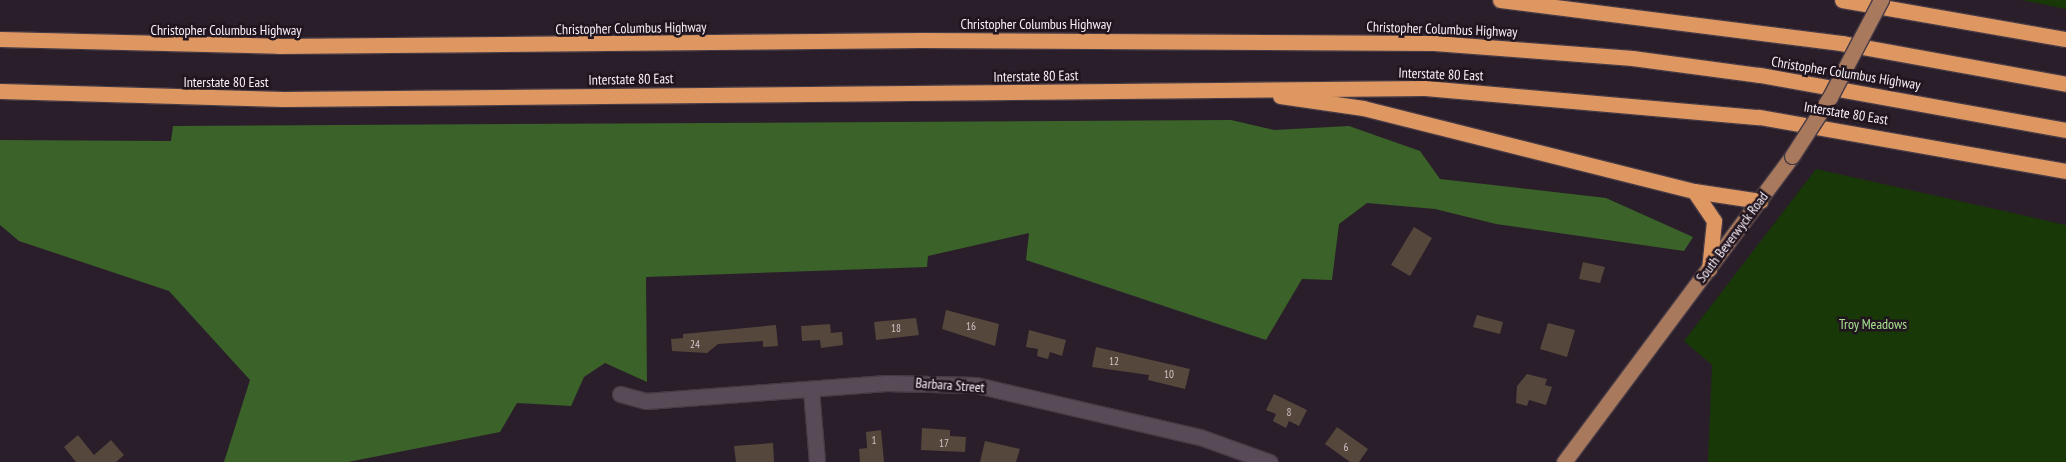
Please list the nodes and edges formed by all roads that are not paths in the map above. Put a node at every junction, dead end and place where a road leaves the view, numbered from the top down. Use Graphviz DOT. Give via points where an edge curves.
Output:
graph roads {
  1 [pos="1500,0"];
  2 [pos="1842,0"];
  3 [pos="1881,0"];
  4 [pos="2066,38"];
  5 [pos="0,39"];
  6 [pos="2066,84"];
  7 [pos="1239,90"];
  8 [pos="0,91"];
  9 [pos="2066,130"];
  10 [pos="2066,171"];
  11 [pos="1694,192"];
  12 [pos="1760,201"];
  13 [pos="1709,269"];
  14 [pos="812,390"];
  15 [pos="620,394"];
  16 [pos="817,462"];
  17 [pos="1270,462"];
  18 [pos="1564,462"];
  1 -- 6 [label="highway, Christopher Columbus Highway" via="1841,42"];
  2 -- 4 [label="highway"];
  3 -- 12 [label="main road, South Beverwyck Road, bridge" via="1830,97"];
  5 -- 9 [label="highway, Christopher Columbus Highway" via="278,46 922,40 1434,43 1632,58 1760,75"];
  7 -- 8 [label="highway, Interstate 80 East" via="293,99"];
  7 -- 10 [label="highway, Interstate 80 East" via="1425,88 1759,117 1900,138"];
  7 -- 11 [label="highway" via="1363,108"];
  11 -- 12 [label="highway"];
  11 -- 13 [label="highway" via="1714,221"];
  12 -- 13 [label="main road, South Beverwyck Road"];
  13 -- 18 [label="main road, South Beverwyck Road"];
  14 -- 15 [label="street, Barbara Street" via="646,401"];
  14 -- 16 [label="street"];
  14 -- 17 [label="street, Barbara Street" via="913,382 976,385 1200,438"];
}
